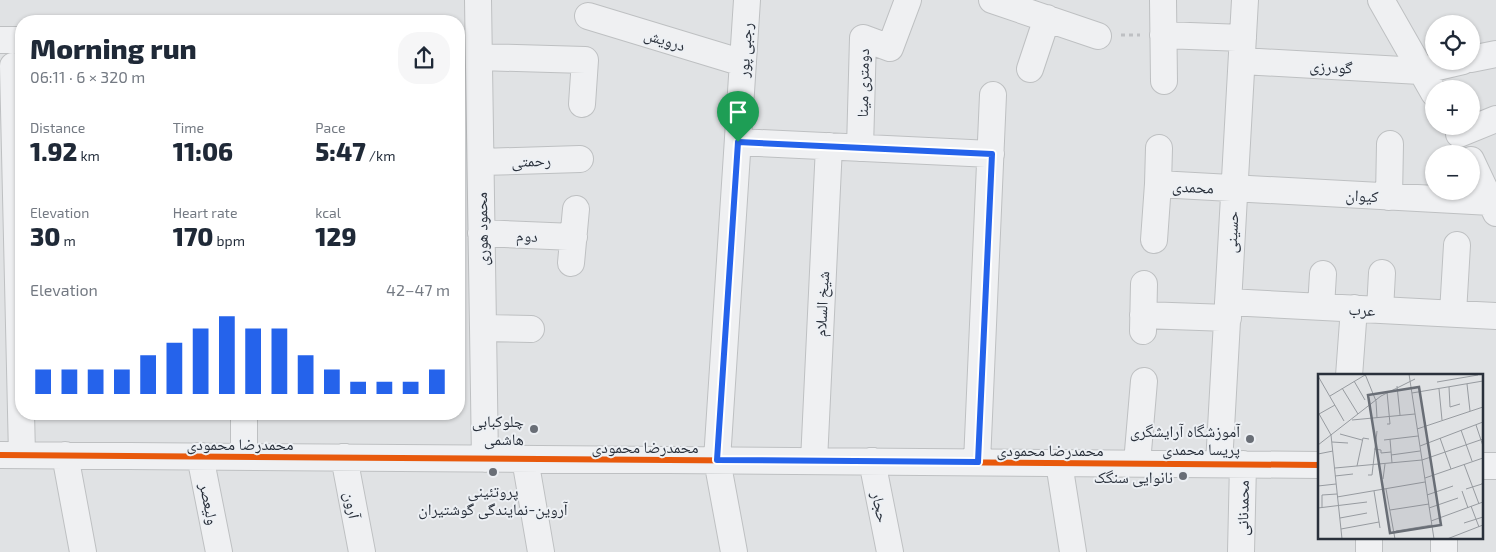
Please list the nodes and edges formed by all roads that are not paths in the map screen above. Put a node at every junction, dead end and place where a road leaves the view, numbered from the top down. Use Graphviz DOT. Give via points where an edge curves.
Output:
graph roads {
  1 [pos="478,0"];
  2 [pos="747,0"];
  3 [pos="908,0"];
  4 [pos="992,0"];
  5 [pos="1163,0"];
  6 [pos="1245,0"];
  7 [pos="1381,0"];
  8 [pos="588,16"];
  9 [pos="1047,18"];
  10 [pos="1163,35"];
  11 [pos="1098,36"];
  12 [pos="0,40"];
  13 [pos="15,40"];
  14 [pos="472,45"];
  15 [pos="1242,49"];
  16 [pos="1496,54"];
  17 [pos="1480,57"];
  18 [pos="743,63"];
  19 [pos="13,66"];
  20 [pos="1030,69"];
  21 [pos="1448,70"];
  22 [pos="1426,80"];
  23 [pos="1431,80"];
  24 [pos="1164,81"];
  25 [pos="1425,82"];
  26 [pos="993,95"];
  27 [pos="15,101"];
  28 [pos="582,104"];
  29 [pos="1496,118"];
  30 [pos="1461,138"];
  31 [pos="738,142"];
  32 [pos="1390,144"];
  33 [pos="828,146"];
  34 [pos="860,148"];
  35 [pos="1159,148"];
  36 [pos="992,154"];
  37 [pos="580,159"];
  38 [pos="481,162"];
  39 [pos="1480,180"];
  40 [pos="1158,184"];
  41 [pos="1234,188"];
  42 [pos="1389,196"];
  43 [pos="1493,208"];
  44 [pos="576,209"];
  45 [pos="481,233"];
  46 [pos="574,237"];
  47 [pos="1154,240"];
  48 [pos="1457,245"];
  49 [pos="571,263"];
  50 [pos="1382,273"];
  51 [pos="1323,274"];
  52 [pos="1144,284"];
  53 [pos="1321,307"];
  54 [pos="1354,308"];
  55 [pos="1228,310"];
  56 [pos="1380,310"];
  57 [pos="1453,313"];
  58 [pos="15,314"];
  59 [pos="1496,316"];
  60 [pos="483,328"];
  61 [pos="531,329"];
  62 [pos="1349,374"];
  63 [pos="1144,381"];
  64 [pos="244,420"];
  65 [pos="11,455"];
  66 [pos="65,455"];
  67 [pos="200,456"];
  68 [pos="244,456"];
  69 [pos="344,457"];
  70 [pos="485,458"];
  71 [pos="525,459"];
  72 [pos="717,460"];
  73 [pos="814,461"];
  74 [pos="872,461"];
  75 [pos="978,462"];
  76 [pos="1059,463"];
  77 [pos="1137,463"];
  78 [pos="1231,464"];
  79 [pos="1318,465"];
  80 [pos="83,552"];
  81 [pos="219,552"];
  82 [pos="362,552"];
  83 [pos="541,552"];
  84 [pos="734,552"];
  85 [pos="890,552"];
  86 [pos="1073,552"];
  87 [pos="1241,552"];
  1 -- 14 [label="street, محمود هوری"];
  2 -- 18 [label="street, رجبی پور"];
  3 -- 34 [label="street, دومتری مینا" via="890,48 863,38"];
  4 -- 9 [label="street"];
  5 -- 10 [label="street"];
  6 -- 15 [label="street, حسینی"];
  7 -- 22 [label="street"];
  8 -- 18 [label="street, درویش"];
  9 -- 11 [label="street"];
  9 -- 20 [label="street"];
  10 -- 15 [label="street, گودرزی"];
  10 -- 24 [label="street"];
  12 -- 13 [label="street"];
  14 -- 28 [label="street" via="586,60"];
  14 -- 38 [label="street, محمود هوری"];
  15 -- 25 [label="street, گودرزی"];
  15 -- 41 [label="street, حسینی"];
  16 -- 17 [label="street"];
  18 -- 31 [label="street, رجبی پور"];
  19 -- 27 [label="street"];
  21 -- 23 [label="street, گودرزی"];
  26 -- 36 [label="street"];
  29 -- 30 [label="street"];
  31 -- 33 [label="street"];
  31 -- 72 [label="street, رجبی پور"];
  32 -- 42 [label="street"];
  33 -- 34 [label="street"];
  33 -- 73 [label="street, شیخ السلام"];
  34 -- 36 [label="street"];
  35 -- 40 [label="street, محمدی"];
  36 -- 75 [label="street"];
  37 -- 38 [label="street, رحمتی"];
  38 -- 45 [label="street, محمود هوری"];
  39 -- 43 [label="street"];
  40 -- 41 [label="street, محمدی"];
  40 -- 47 [label="street"];
  41 -- 42 [label="street, کیوان"];
  41 -- 55 [label="street, حسینی"];
  42 -- 43 [label="street, کیوان"];
  44 -- 46 [label="street"];
  45 -- 46 [label="street, دوم"];
  45 -- 60 [label="street, محمود هوری"];
  46 -- 49 [label="street"];
  48 -- 57 [label="street"];
  50 -- 56 [label="street"];
  51 -- 53 [label="street"];
  52 -- 55 [label="street, عرب" via="1143,323"];
  53 -- 54 [label="street, عرب"];
  53 -- 55 [label="street, عرب"];
  54 -- 56 [label="street, عرب"];
  54 -- 62 [label="street"];
  55 -- 78 [label="street, حسینی"];
  56 -- 57 [label="street, عرب"];
  57 -- 59 [label="street, عرب"];
  58 -- 65 [label="street"];
  60 -- 61 [label="street"];
  60 -- 70 [label="street, محمود هوری"];
  63 -- 77 [label="street"];
  64 -- 68 [label="street"];
  65 -- 66 [label="street, محمدرضا محمودی"];
  66 -- 67 [label="street, محمدرضا محمودی"];
  66 -- 80 [label="street"];
  67 -- 68 [label="street, محمدرضا محمودی"];
  67 -- 81 [label="street, ولیعصر"];
  68 -- 69 [label="street, محمدرضا محمودی"];
  69 -- 70 [label="street, محمدرضا محمودی"];
  69 -- 82 [label="street, آرون"];
  70 -- 71 [label="street, محمدرضا محمودی"];
  71 -- 72 [label="street, محمدرضا محمودی"];
  71 -- 83 [label="street"];
  72 -- 73 [label="street, محمدرضا محمودی"];
  72 -- 84 [label="street, رجبی پور"];
  73 -- 74 [label="street, محمدرضا محمودی"];
  74 -- 75 [label="street, محمدرضا محمودی"];
  74 -- 85 [label="street, حجار"];
  75 -- 76 [label="street, محمدرضا محمودی"];
  76 -- 77 [label="street, محمدرضا محمودی"];
  76 -- 86 [label="street"];
  77 -- 78 [label="street, محمدرضا محمودی"];
  78 -- 79 [label="street, محمدرضا محمودی"];
  78 -- 87 [label="street, محمدنانی"];
}
